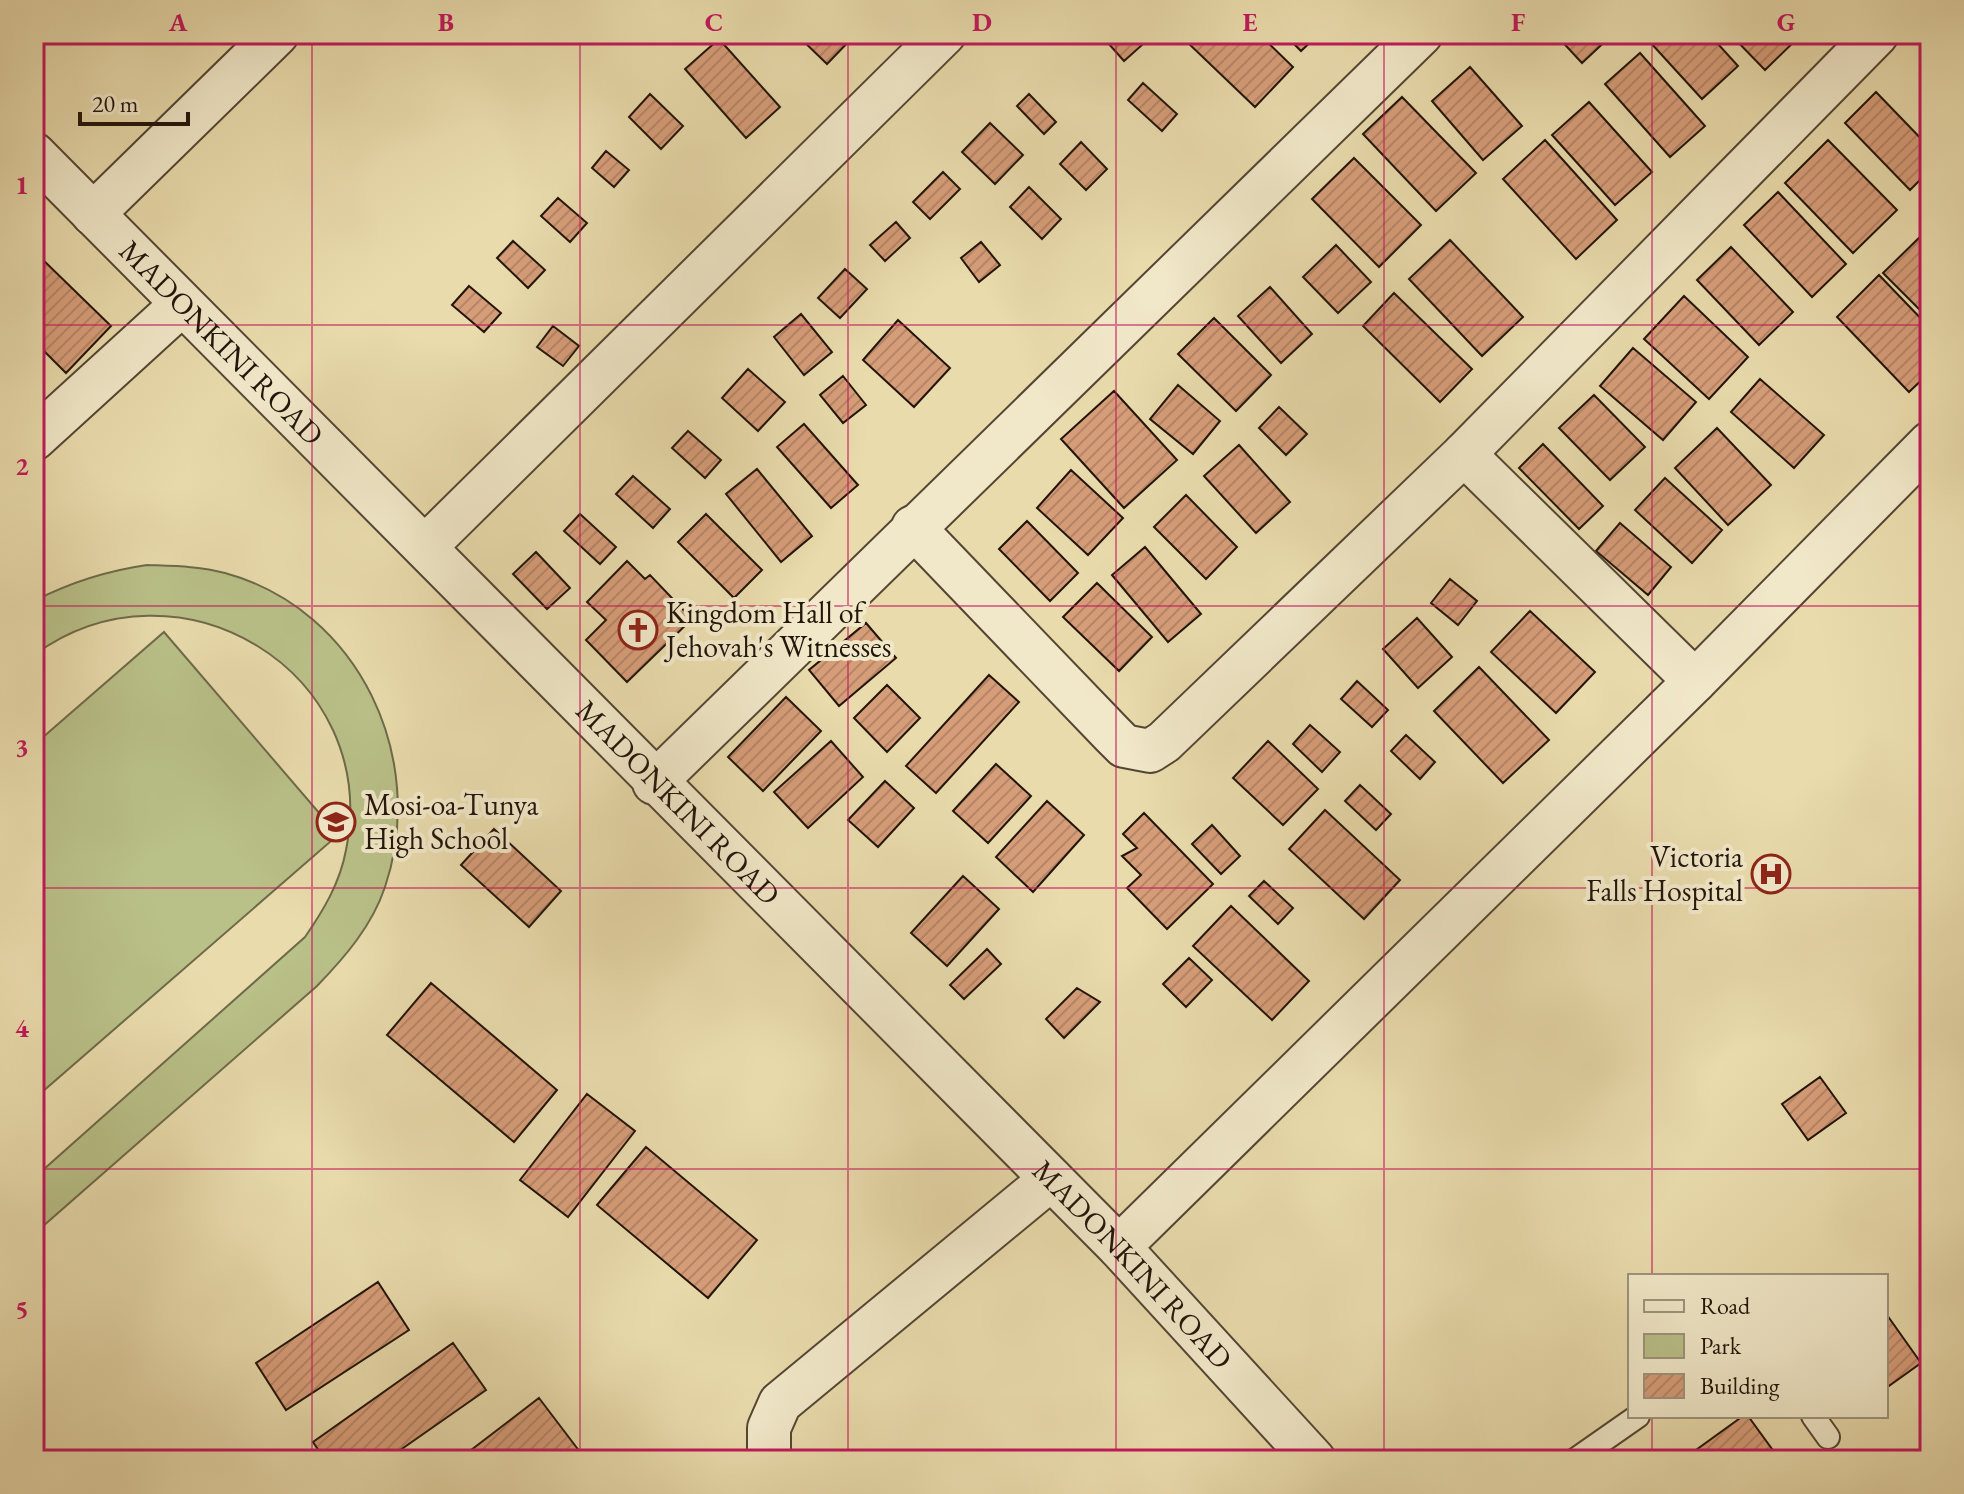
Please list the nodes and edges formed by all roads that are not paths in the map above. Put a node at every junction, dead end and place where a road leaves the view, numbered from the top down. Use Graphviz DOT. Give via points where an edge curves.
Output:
graph roads {
  1 [pos="277,34"];
  2 [pos="944,34"];
  3 [pos="1421,34"];
  4 [pos="1877,34"];
  5 [pos="34,154"];
  6 [pos="93,214"];
  7 [pos="181,305"];
  8 [pos="34,439"];
  9 [pos="1930,443"];
  10 [pos="1464,454"];
  11 [pos="913,527"];
  12 [pos="425,547"];
  13 [pos="1695,681"];
  14 [pos="654,783"];
  15 [pos="1051,1179"];
  16 [pos="1119,1247"];
  17 [pos="1635,1418"];
  18 [pos="1814,1418"];
  19 [pos="1828,1437"];
  20 [pos="769,1460"];
  21 [pos="1314,1460"];
  22 [pos="1575,1460"];
  1 -- 6 [label="street"];
  2 -- 12 [label="street"];
  3 -- 11 [label="street"];
  4 -- 10 [label="street"];
  5 -- 6 [label="street, MADONKINI ROAD"];
  6 -- 7 [label="street, MADONKINI ROAD"];
  7 -- 8 [label="street"];
  7 -- 12 [label="street, MADONKINI ROAD"];
  9 -- 13 [label="street"];
  10 -- 11 [label="street" via="1150,751 1124,746"];
  10 -- 13 [label="street"];
  11 -- 14 [label="street"];
  12 -- 14 [label="street, MADONKINI ROAD"];
  13 -- 16 [label="street"];
  14 -- 15 [label="street, MADONKINI ROAD"];
  15 -- 16 [label="street, MADONKINI ROAD"];
  15 -- 20 [label="street" via="780,1403 769,1428"];
  16 -- 21 [label="street, MADONKINI ROAD"];
  17 -- 22 [label="lane"];
  18 -- 19 [label="lane"];
}
